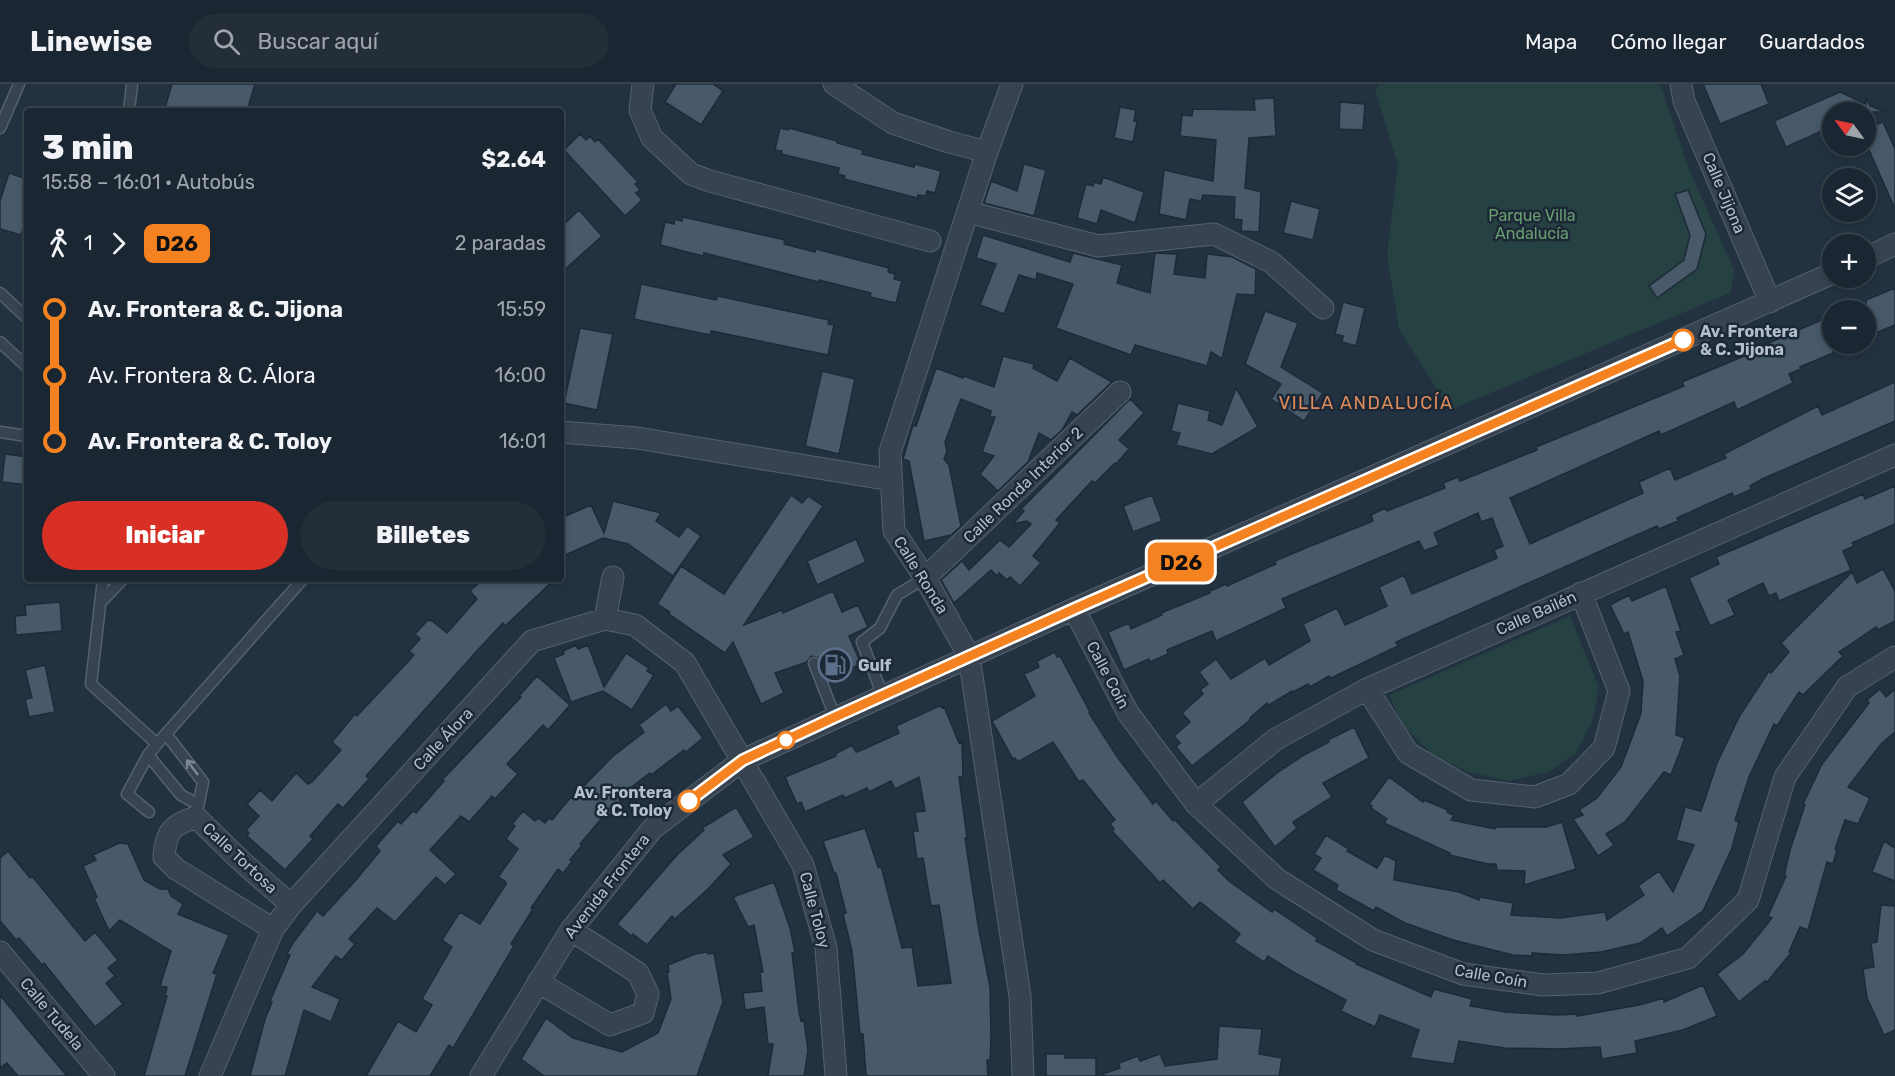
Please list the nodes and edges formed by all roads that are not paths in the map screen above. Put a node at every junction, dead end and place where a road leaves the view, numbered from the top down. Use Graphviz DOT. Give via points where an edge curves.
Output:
graph roads {
  1 [pos="19,84"];
  2 [pos="132,84"];
  3 [pos="643,84"];
  4 [pos="834,84"];
  5 [pos="1012,84"];
  6 [pos="1680,84"];
  7 [pos="129,108"];
  8 [pos="0,128"];
  9 [pos="987,152"];
  10 [pos="968,212"];
  11 [pos="930,241"];
  12 [pos="1895,244"];
  13 [pos="1876,253"];
  14 [pos="1822,278"];
  15 [pos="0,293"];
  16 [pos="1770,302"];
  17 [pos="1323,308"];
  18 [pos="24,315"];
  19 [pos="0,342"];
  20 [pos="24,364"];
  21 [pos="1120,392"];
  22 [pos="0,432"];
  23 [pos="564,432"];
  24 [pos="24,436"];
  25 [pos="1895,455"];
  26 [pos="891,480"];
  27 [pos="613,577"];
  28 [pos="925,578"];
  29 [pos="103,582"];
  30 [pos="120,582"];
  31 [pos="300,582"];
  32 [pos="1581,593"];
  33 [pos="100,603"];
  34 [pos="1074,609"];
  35 [pos="605,619"];
  36 [pos="969,656"];
  37 [pos="1895,657"];
  38 [pos="814,663"];
  39 [pos="1367,689"];
  40 [pos="883,696"];
  41 [pos="835,717"];
  42 [pos="166,735"];
  43 [pos="157,744"];
  44 [pos="148,755"];
  45 [pos="743,760"];
  46 [pos="1196,804"];
  47 [pos="196,811"];
  48 [pos="149,812"];
  49 [pos="291,905"];
  50 [pos="273,930"];
  51 [pos="571,930"];
  52 [pos="0,952"];
  53 [pos="538,982"];
  54 [pos="104,1076"];
  55 [pos="210,1076"];
  56 [pos="481,1076"];
  57 [pos="836,1076"];
  58 [pos="1023,1076"];
  1 -- 8 [label="lane"];
  2 -- 7 [label="lane"];
  3 -- 11 [label="street" via="640,110 652,138 691,174"];
  4 -- 9 [label="street" via="893,123"];
  5 -- 9 [label="street, Calle Ronda"];
  6 -- 16 [label="street, Calle Jijona"];
  9 -- 10 [label="street, Calle Ronda"];
  10 -- 17 [label="street" via="1098,246 1214,234 1271,262"];
  10 -- 26 [label="street, Calle Ronda" via="890,452"];
  12 -- 13 [label="street"];
  14 -- 16 [label="street, Avenida Frontera"];
  15 -- 18 [label="lane"];
  16 -- 34 [label="street, Avenida Frontera"];
  19 -- 20 [label="lane"];
  21 -- 28 [label="street, Calle Ronda Interior 2"];
  22 -- 24 [label="lane"];
  23 -- 26 [label="street" via="637,438"];
  25 -- 32 [label="street, Calle Bailén"];
  26 -- 28 [label="street, Calle Ronda" via="894,531"];
  27 -- 35 [label="street"];
  28 -- 36 [label="street, Calle Ronda"];
  28 -- 40 [label="lane" via="897,595 880,628 862,642"];
  29 -- 33 [label="lane"];
  30 -- 33 [label="lane"];
  31 -- 42 [label="lane"];
  32 -- 39 [label="street, Calle Bailén"];
  32 -- 39 [label="street" via="1618,691 1604,748 1569,784 1535,797 1471,790 1408,753"];
  33 -- 43 [label="lane" via="91,684"];
  34 -- 36 [label="street, Avenida Frontera"];
  34 -- 46 [label="street, Calle Coín" via="1128,713"];
  35 -- 45 [label="street, Calle Álora" via="635,625 685,663"];
  35 -- 49 [label="street, Calle Álora" via="532,641"];
  36 -- 40 [label="street, Avenida Frontera"];
  36 -- 58 [label="street, Calle Ronda" via="1020,996"];
  37 -- 46 [label="street, Calle Coín" via="1847,687 1785,777 1748,900 1688,958 1598,983 1543,985 1463,974 1373,940 1277,879"];
  38 -- 41 [label="lane"];
  39 -- 46 [label="street, Calle Bailén" via="1276,739"];
  40 -- 41 [label="street, Avenida Frontera"];
  41 -- 45 [label="street, Avenida Frontera"];
  42 -- 43 [label="lane"];
  47 -- 42 [label="lane, one-way" via="203,782"];
  43 -- 44 [label="lane"];
  44 -- 47 [label="lane"];
  44 -- 48 [label="lane" via="127,794"];
  45 -- 51 [label="street, Avenida Frontera" via="653,828"];
  45 -- 57 [label="street, Calle Toloy" via="803,865 826,948"];
  47 -- 49 [label="street, Calle Tortosa" via="239,859"];
  47 -- 50 [label="street, Calle Tortosa" via="165,838 164,857 176,869"];
  49 -- 50 [label="street, Calle Álora"];
  50 -- 55 [label="street, Calle Álora"];
  51 -- 53 [label="street, Avenida Frontera"];
  51 -- 53 [label="street" via="638,973 648,994 643,1013 610,1024"];
  52 -- 54 [label="street, Calle Tudela"];
  53 -- 56 [label="street, Avenida Frontera"];
}
